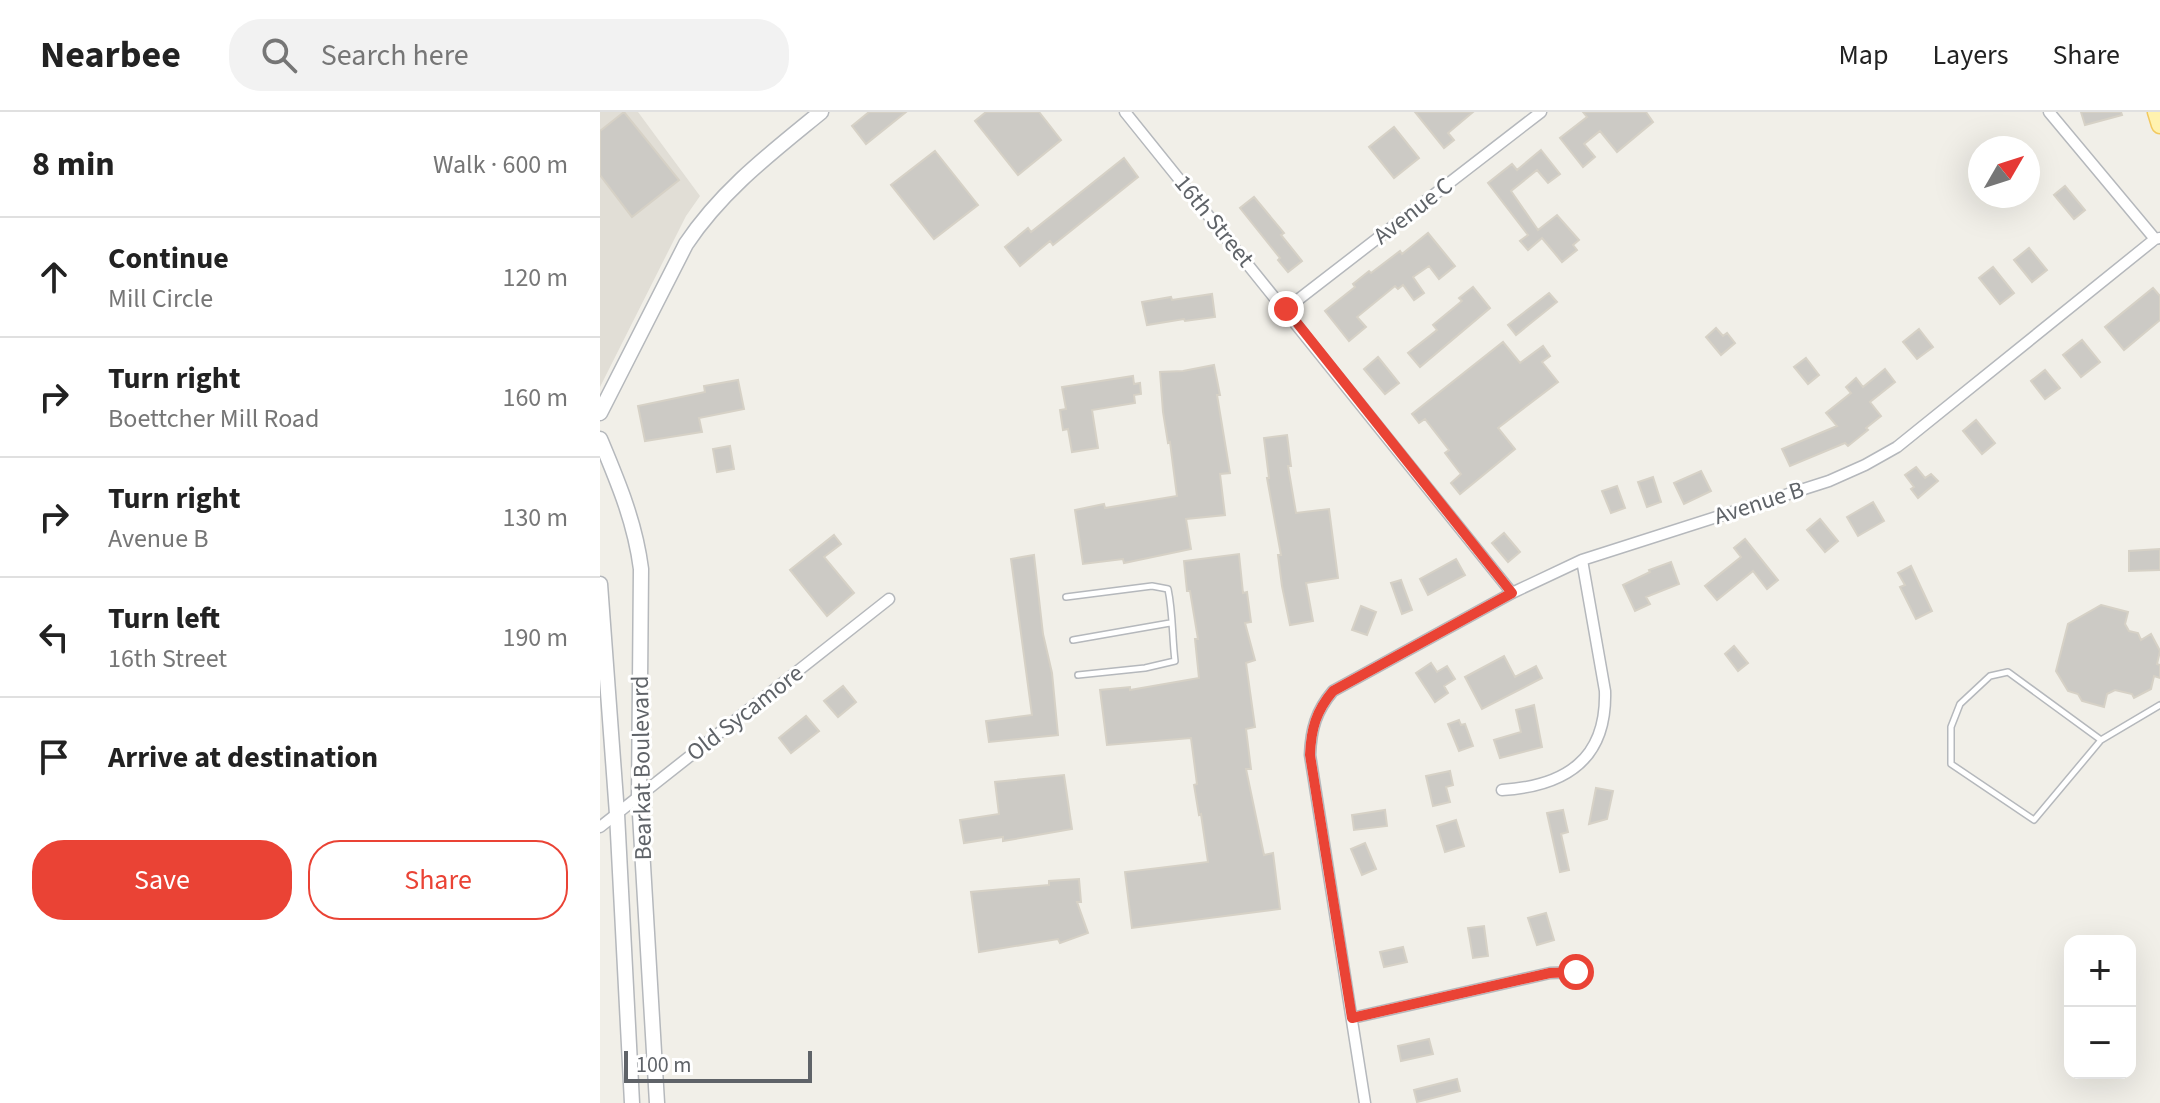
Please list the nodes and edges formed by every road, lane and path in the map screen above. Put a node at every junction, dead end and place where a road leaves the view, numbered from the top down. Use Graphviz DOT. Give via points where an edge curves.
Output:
graph roads {
  1 [pos="821,112"];
  2 [pos="1125,112"];
  3 [pos="1541,112"];
  4 [pos="2049,112"];
  5 [pos="2156,112"];
  6 [pos="2160,125"];
  7 [pos="2158,238"];
  8 [pos="1286,309"];
  9 [pos="600,413"];
  10 [pos="600,439"];
  11 [pos="1582,560"];
  12 [pos="600,584"];
  13 [pos="1512,593"];
  14 [pos="1066,597"];
  15 [pos="889,599"];
  16 [pos="1170,623"];
  17 [pos="1073,640"];
  18 [pos="1078,675"];
  19 [pos="2160,705"];
  20 [pos="2101,740"];
  21 [pos="1502,790"];
  22 [pos="639,797"];
  23 [pos="617,814"];
  24 [pos="600,827"];
  25 [pos="1576,972"];
  26 [pos="1352,1018"];
  27 [pos="632,1103"];
  28 [pos="657,1103"];
  29 [pos="1365,1103"];
  1 -- 9 [label="street" via="745,174 704,218"];
  2 -- 8 [label="street, 16th Street"];
  3 -- 8 [label="street, Avenue C"];
  4 -- 7 [label="street"];
  5 -- 6 [label="main road"];
  7 -- 11 [label="street, Avenue B" via="1897,447 1865,465"];
  8 -- 13 [label="street, 16th Street"];
  10 -- 22 [label="street, Bearkat Boulevard" via="626,501 641,569"];
  11 -- 13 [label="street, Avenue B"];
  11 -- 21 [label="street" via="1605,691 1601,731 1594,747 1562,776 1542,785"];
  12 -- 23 [label="street, Bearkat Boulevard"];
  13 -- 26 [label="street, Avenue B" via="1352,679 1320,706 1310,755"];
  14 -- 16 [label="lane" via="1152,586 1168,589"];
  15 -- 22 [label="street, Old Sycamore"];
  16 -- 17 [label="lane"];
  16 -- 18 [label="lane" via="1175,661"];
  19 -- 20 [label="lane"];
  20 -- 20 [label="lane" via="2034,820 1951,764 1951,727 1960,704 1990,676 2008,672"];
  22 -- 23 [label="street, Old Sycamore"];
  22 -- 28 [label="street, Bearkat Boulevard"];
  23 -- 24 [label="street, Old Sycamore"];
  23 -- 27 [label="street, Bearkat Boulevard"];
  25 -- 26 [label="street" via="1550,973"];
  26 -- 29 [label="street"];
}
